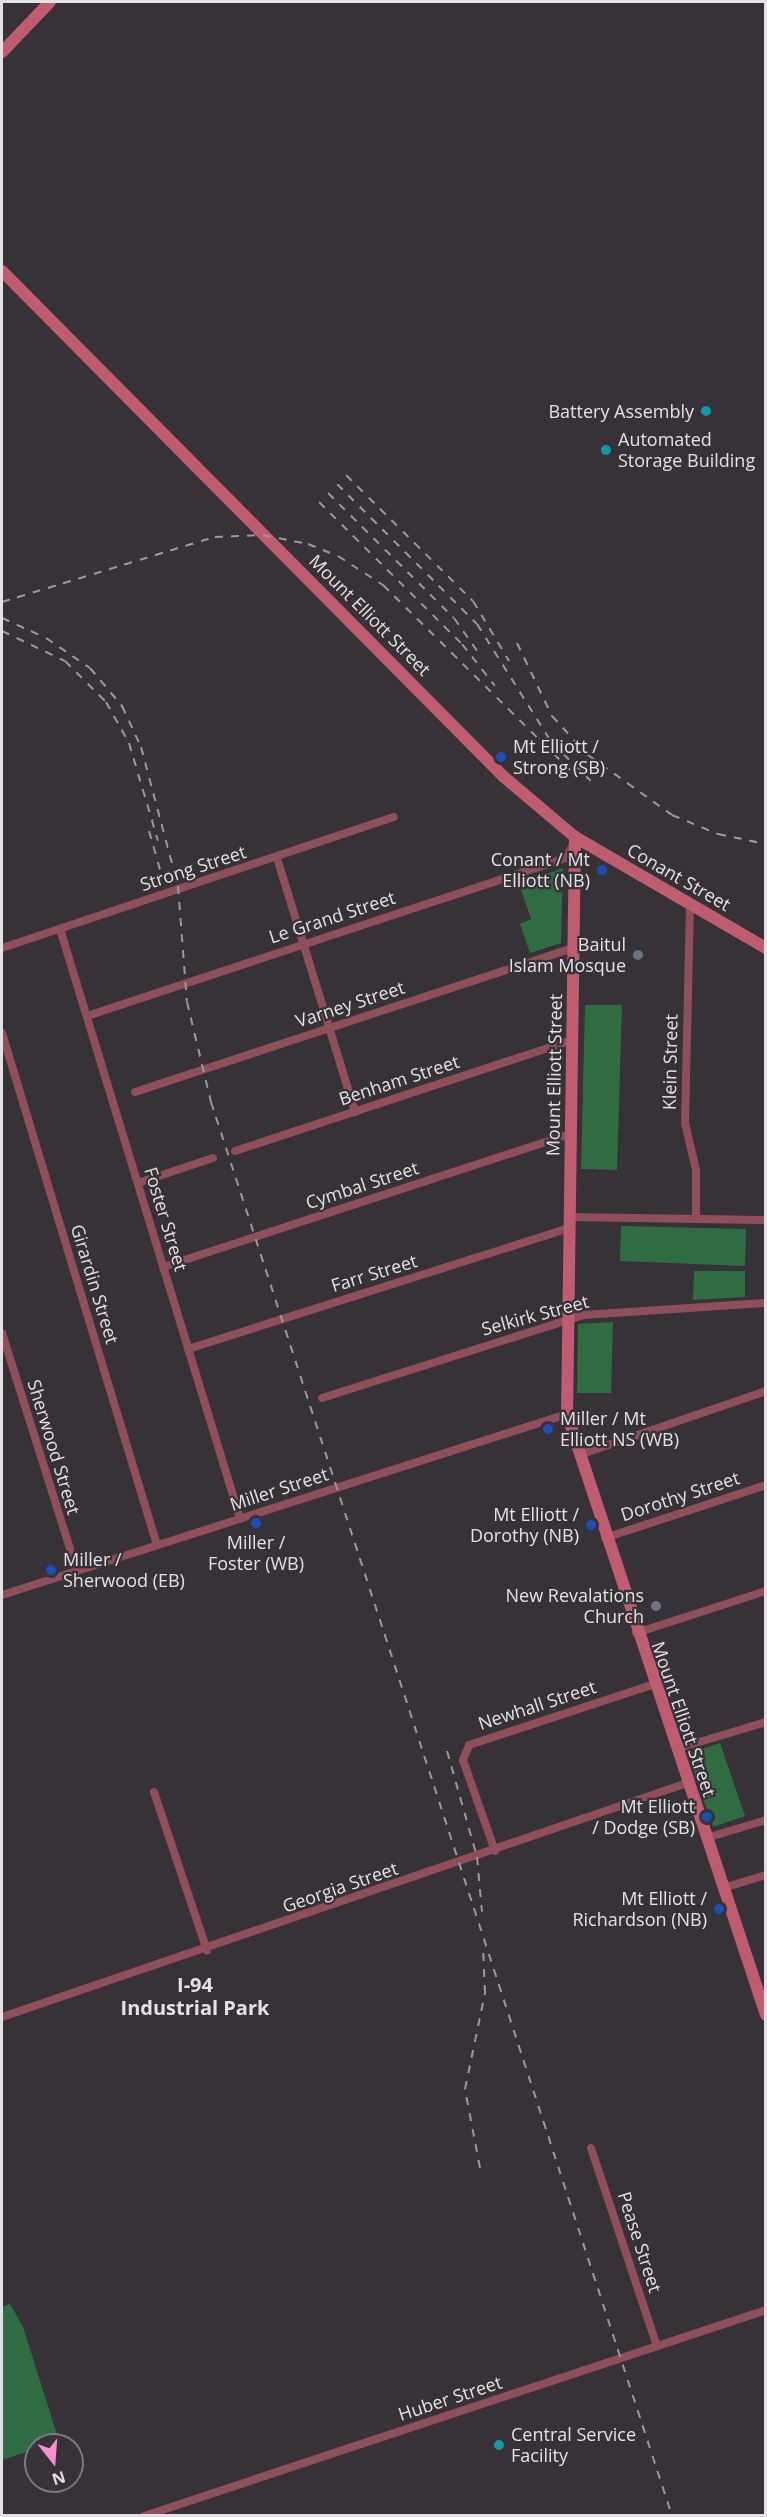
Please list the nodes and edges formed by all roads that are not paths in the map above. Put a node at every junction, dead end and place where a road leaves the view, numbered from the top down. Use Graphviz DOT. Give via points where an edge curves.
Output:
graph roads {
  1 [pos="50,2"];
  2 [pos="2,51"];
  3 [pos="2,271"];
  4 [pos="394,818"];
  5 [pos="575,837"];
  6 [pos="277,858"];
  7 [pos="690,904"];
  8 [pos="60,929"];
  9 [pos="303,944"];
  10 [pos="575,947"];
  11 [pos="2,948"];
  12 [pos="765,948"];
  13 [pos="87,1016"];
  14 [pos="329,1028"];
  15 [pos="2,1033"];
  16 [pos="573,1040"];
  17 [pos="135,1092"];
  18 [pos="355,1112"];
  19 [pos="571,1134"];
  20 [pos="235,1151"];
  21 [pos="213,1158"];
  22 [pos="138,1183"];
  23 [pos="696,1219"];
  24 [pos="765,1220"];
  25 [pos="569,1222"];
  26 [pos="163,1267"];
  27 [pos="765,1303"];
  28 [pos="567,1319"];
  29 [pos="2,1333"];
  30 [pos="188,1349"];
  31 [pos="765,1391"];
  32 [pos="322,1398"];
  33 [pos="567,1414"];
  34 [pos="579,1455"];
  35 [pos="765,1485"];
  36 [pos="240,1518"];
  37 [pos="605,1538"];
  38 [pos="157,1545"];
  39 [pos="77,1571"];
  40 [pos="765,1591"];
  41 [pos="2,1595"];
  42 [pos="636,1633"];
  43 [pos="654,1684"];
  44 [pos="765,1722"];
  45 [pos="676,1749"];
  46 [pos="687,1783"];
  47 [pos="154,1792"];
  48 [pos="765,1820"];
  49 [pos="706,1838"];
  50 [pos="495,1851"];
  51 [pos="765,1875"];
  52 [pos="723,1888"];
  53 [pos="207,1950"];
  54 [pos="764,2007"];
  55 [pos="2,2017"];
  56 [pos="591,2148"];
  57 [pos="765,2310"];
  58 [pos="657,2346"];
  59 [pos="144,2516"];
  1 -- 2 [label="main road"];
  3 -- 5 [label="main road, Mount Elliott Street" via="504,777"];
  4 -- 6 [label="street, Strong Street"];
  5 -- 7 [label="main road, Conant Street"];
  5 -- 9 [label="street, Le Grand Street" via="566,858"];
  5 -- 10 [label="main road, Mount Elliott Street"];
  6 -- 8 [label="street, Strong Street"];
  6 -- 9 [label="street"];
  7 -- 12 [label="main road, Conant Street"];
  7 -- 23 [label="street, Klein Street" via="685,1123 696,1170"];
  8 -- 11 [label="street, Strong Street"];
  8 -- 13 [label="street, Foster Street"];
  9 -- 13 [label="street, Le Grand Street"];
  9 -- 14 [label="street"];
  10 -- 14 [label="street, Varney Street"];
  10 -- 16 [label="main road, Mount Elliott Street"];
  13 -- 22 [label="street, Foster Street"];
  14 -- 17 [label="street, Varney Street"];
  14 -- 18 [label="street"];
  15 -- 38 [label="street, Girardin Street"];
  16 -- 18 [label="street, Benham Street"];
  16 -- 19 [label="main road, Mount Elliott Street"];
  18 -- 20 [label="street, Benham Street"];
  19 -- 25 [label="main road, Mount Elliott Street"];
  19 -- 26 [label="street, Cymbal Street"];
  21 -- 22 [label="street"];
  22 -- 26 [label="street, Foster Street"];
  23 -- 24 [label="street, Farr Street"];
  23 -- 25 [label="street, Farr Street"];
  25 -- 28 [label="main road, Mount Elliott Street"];
  25 -- 30 [label="street, Farr Street"];
  26 -- 30 [label="street, Foster Street"];
  27 -- 28 [label="street, Selkirk Street"];
  28 -- 32 [label="street, Selkirk Street"];
  28 -- 33 [label="main road, Mount Elliott Street"];
  29 -- 39 [label="street, Sherwood Street"];
  30 -- 36 [label="street, Foster Street"];
  31 -- 34 [label="street"];
  33 -- 34 [label="main road, Mount Elliott Street"];
  33 -- 36 [label="street, Miller Street"];
  34 -- 37 [label="main road, Mount Elliott Street"];
  35 -- 37 [label="street, Dorothy Street"];
  36 -- 38 [label="street, Miller Street"];
  37 -- 42 [label="main road, Mount Elliott Street"];
  38 -- 39 [label="street, Miller Street"];
  39 -- 41 [label="street, Miller Street"];
  40 -- 42 [label="street"];
  42 -- 43 [label="main road, Mount Elliott Street"];
  43 -- 45 [label="main road, Mount Elliott Street"];
  43 -- 50 [label="street, Newhall Street" via="469,1745 463,1760"];
  44 -- 45 [label="street"];
  45 -- 46 [label="main road, Mount Elliott Street"];
  46 -- 49 [label="main road, Mount Elliott Street"];
  46 -- 50 [label="street, Georgia Street"];
  47 -- 53 [label="street"];
  48 -- 49 [label="street"];
  49 -- 52 [label="main road, Mount Elliott Street"];
  50 -- 53 [label="street, Georgia Street"];
  51 -- 52 [label="street"];
  52 -- 54 [label="main road, Mount Elliott Street"];
  53 -- 55 [label="street, Georgia Street"];
  56 -- 58 [label="street, Pease Street"];
  57 -- 58 [label="street, Huber Street"];
  58 -- 59 [label="street, Huber Street"];
}
